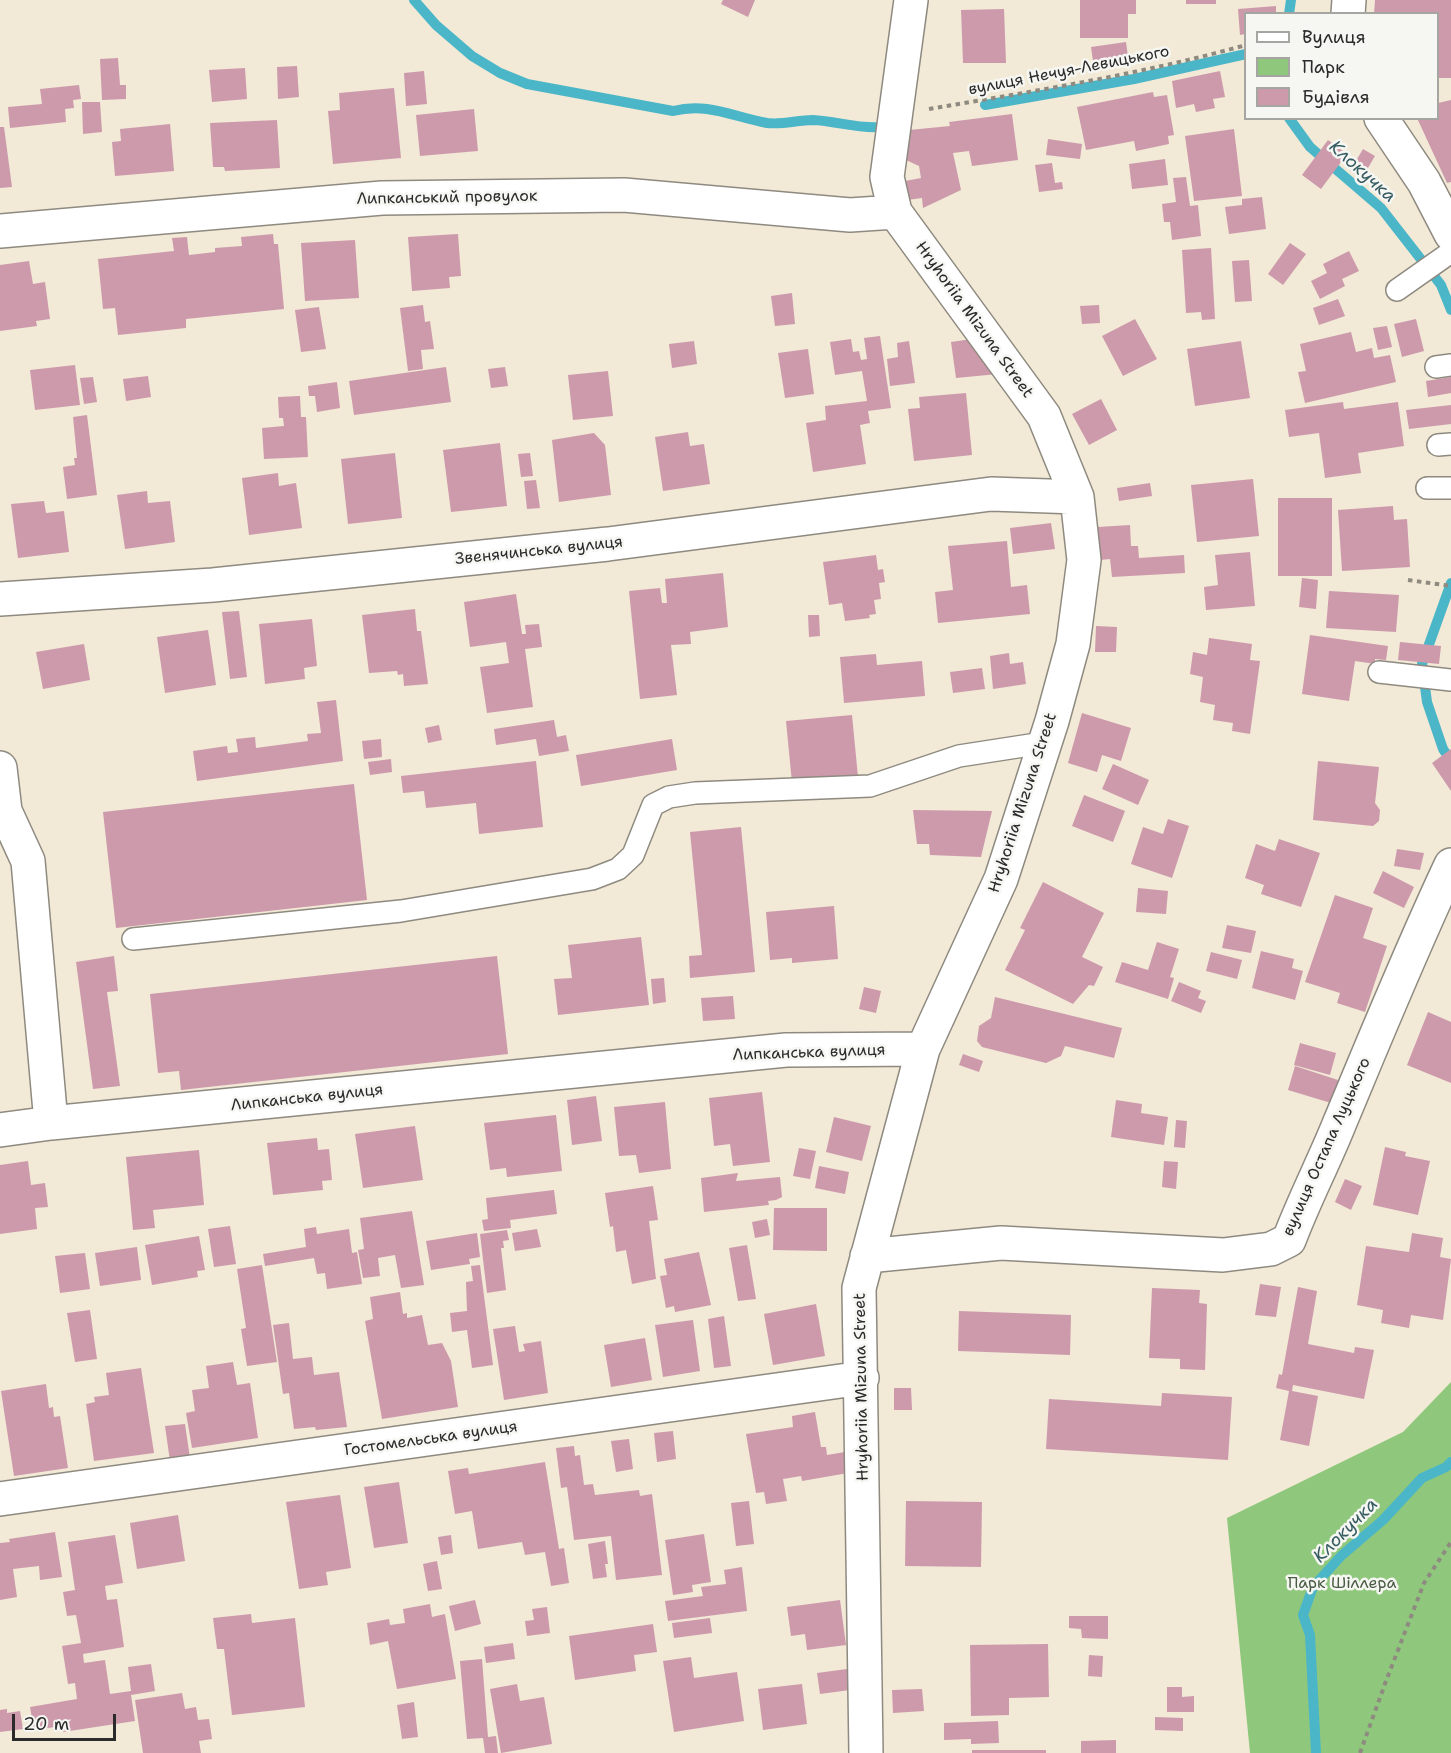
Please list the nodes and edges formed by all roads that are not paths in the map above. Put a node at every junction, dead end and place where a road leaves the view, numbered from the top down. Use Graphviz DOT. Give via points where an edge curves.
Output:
graph roads {
  1 [pos="911,0"];
  2 [pos="1382,120"];
  3 [pos="895,212"];
  4 [pos="0,231"];
  5 [pos="1448,248"];
  6 [pos="1397,290"];
  7 [pos="1427,488"];
  8 [pos="1451,488"];
  9 [pos="1077,497"];
  10 [pos="0,599"];
  11 [pos="1389,673"];
  12 [pos="1450,680"];
  13 [pos="1043,743"];
  14 [pos="0,768"];
  15 [pos="2,812"];
  16 [pos="1451,866"];
  17 [pos="133,939"];
  18 [pos="923,1049"];
  19 [pos="51,1123"];
  20 [pos="0,1130"];
  21 [pos="867,1256"];
  22 [pos="862,1378"];
  23 [pos="0,1499"];
  24 [pos="858,1752"];
  1 -- 3 [label="street, Hryhoriia Mizuna Street" via="886,177"];
  2 -- 5 [label="street" via="1424,182"];
  3 -- 4 [label="street, Липканський провулок" via="850,215 624,195 382,198"];
  3 -- 9 [label="street, Hryhoriia Mizuna Street" via="1044,416"];
  5 -- 6 [label="lane"];
  7 -- 8 [label="lane"];
  9 -- 10 [label="street, Звенячинська вулиця" via="991,494 608,544 213,585"];
  9 -- 13 [label="street, Hryhoriia Mizuna Street" via="1084,560 1073,644"];
  11 -- 12 [label="lane"];
  13 -- 17 [label="lane" via="959,756 870,786 669,797 653,805 633,855 618,869 592,879 401,911"];
  13 -- 18 [label="street, Hryhoriia Mizuna Street" via="1001,879"];
  14 -- 15 [label="street"];
  15 -- 19 [label="street" via="28,861"];
  16 -- 21 [label="street, вулиця Остапа Луцького" via="1289,1240 1271,1249 1223,1255 1001,1243"];
  18 -- 19 [label="street, Липканська вулиця" via="786,1050"];
  18 -- 21 [label="street, Hryhoriia Mizuna Street"];
  19 -- 20 [label="street, Липканська вулиця"];
  21 -- 22 [label="street, Hryhoriia Mizuna Street" via="859,1288"];
  22 -- 23 [label="street, Гостомельська вулиця"];
  22 -- 24 [label="street, Hryhoriia Mizuna Street"];
}
